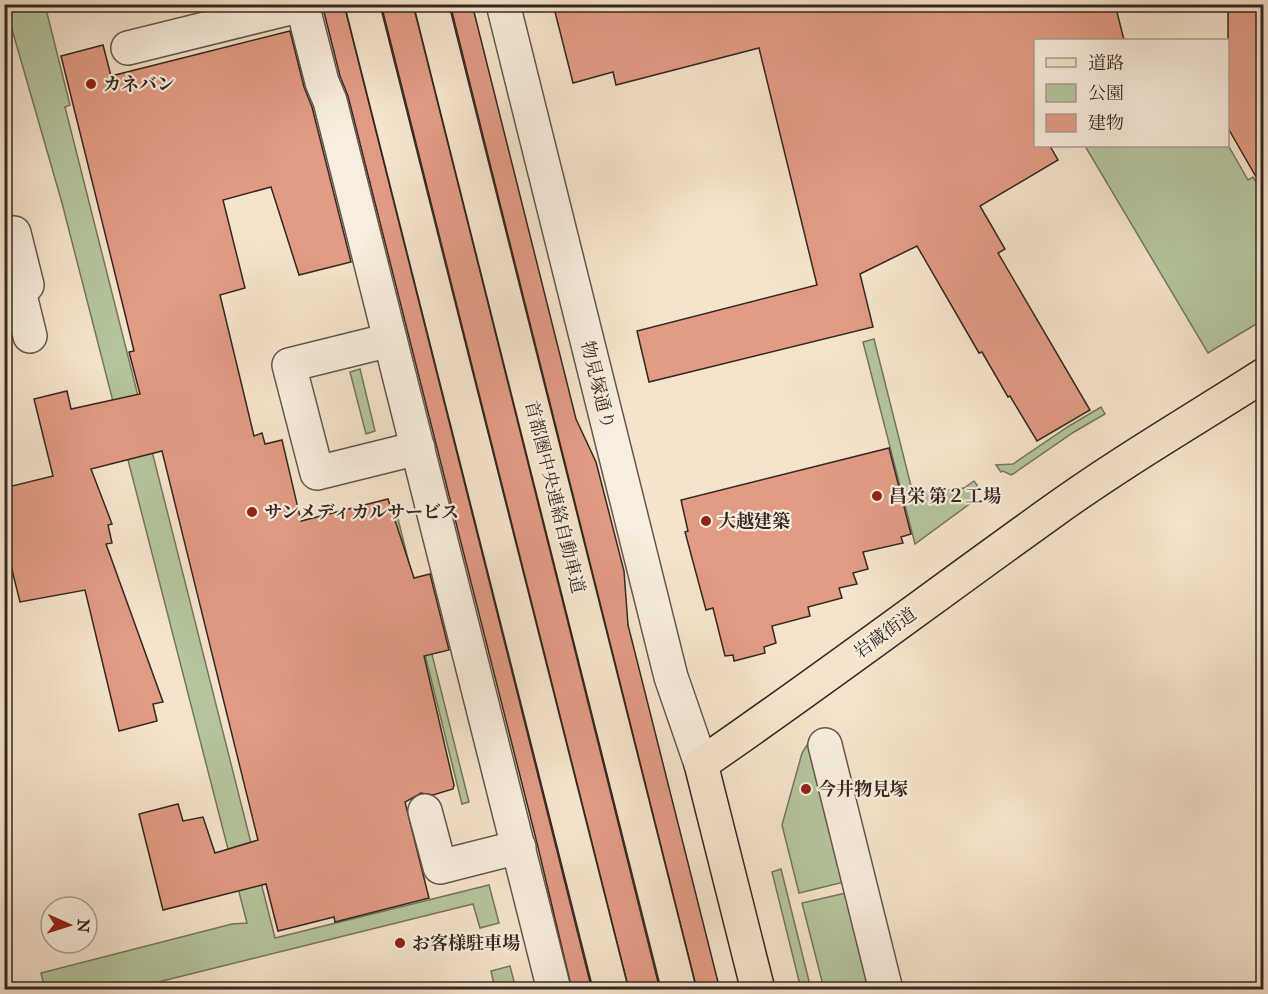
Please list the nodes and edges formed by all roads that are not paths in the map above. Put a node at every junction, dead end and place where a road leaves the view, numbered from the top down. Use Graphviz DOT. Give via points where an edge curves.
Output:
graph roads {
  1 [pos="363,4"];
  2 [pos="431,4"];
  3 [pos="503,4"];
  4 [pos="302,5"];
  5 [pos="128,48"];
  6 [pos="14,233"];
  7 [pos="11,289"];
  8 [pos="30,336"];
  9 [pos="390,340"];
  10 [pos="1263,375"];
  11 [pos="418,448"];
  12 [pos="825,745"];
  13 [pos="701,764"];
  14 [pos="425,811"];
  15 [pos="519,847"];
  16 [pos="554,990"];
  17 [pos="610,990"];
  18 [pos="679,990"];
  19 [pos="758,990"];
  20 [pos="886,990"];
  1 -- 17 [label="main road"];
  2 -- 18 [label="main road, 首都圏中央連絡自動車道"];
  3 -- 13 [label="street, 物見塚通り" via="671,677"];
  4 -- 5 [label="street"];
  4 -- 9 [label="street"];
  6 -- 7 [label="street" via="27,285"];
  7 -- 8 [label="street"];
  9 -- 11 [label="street"];
  9 -- 11 [label="street" via="289,365 297,397 317,473"];
  10 -- 13 [label="main road, 岩蔵街道" via="1050,513"];
  11 -- 15 [label="street"];
  12 -- 20 [label="street"];
  13 -- 19 [label="main road"];
  14 -- 15 [label="street" via="440,867"];
  15 -- 16 [label="street"];
}
